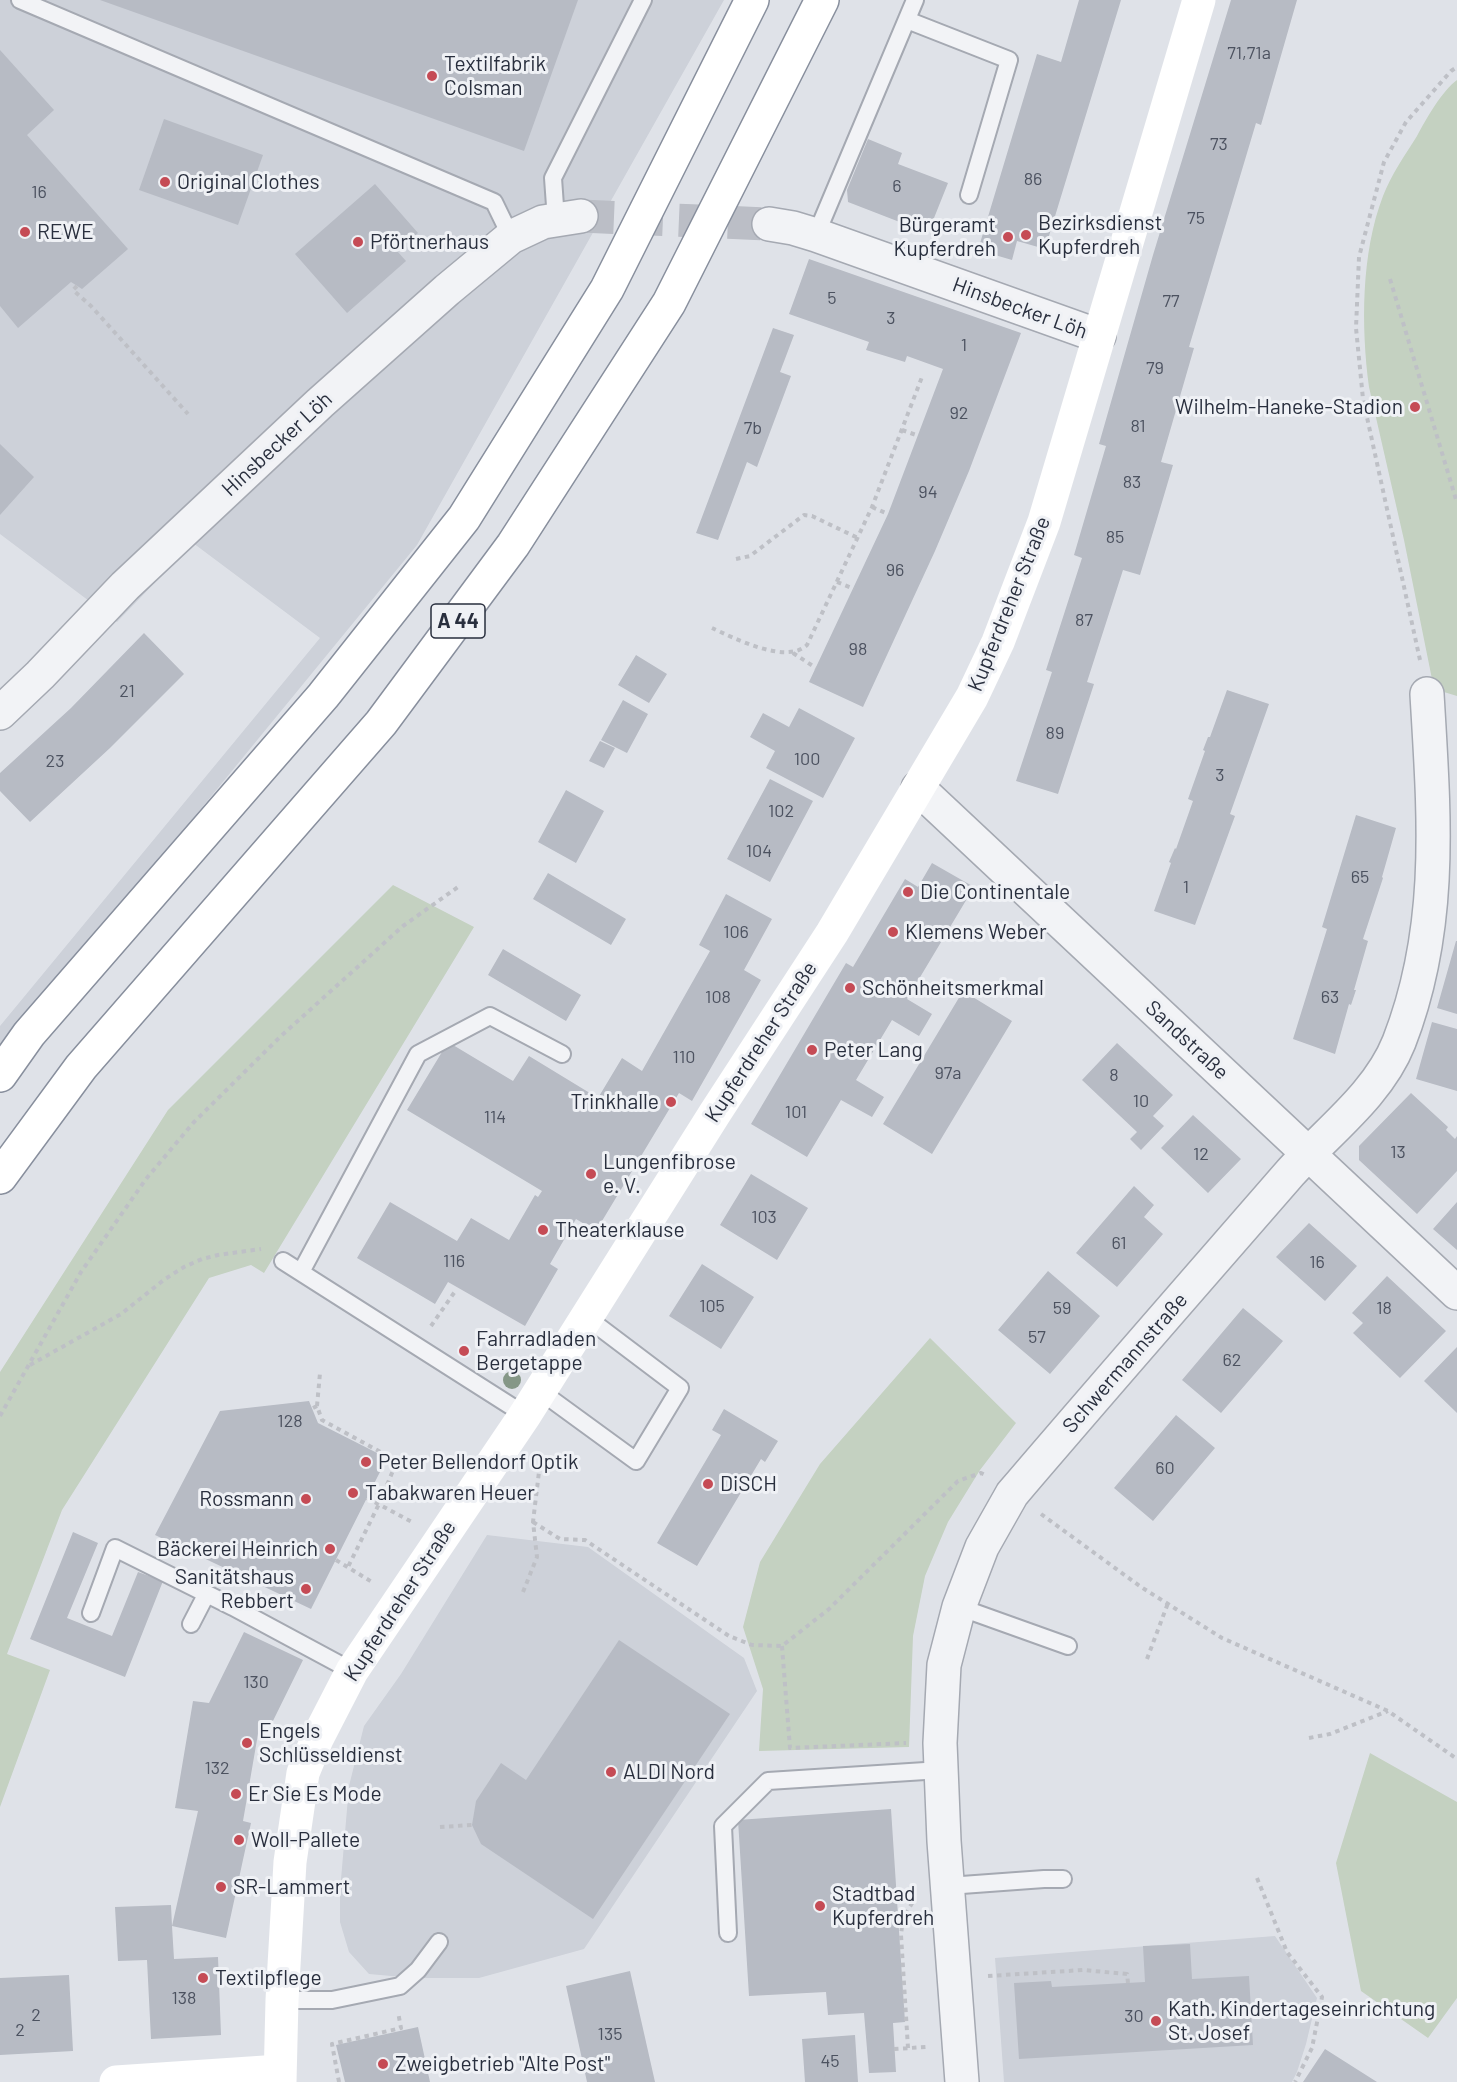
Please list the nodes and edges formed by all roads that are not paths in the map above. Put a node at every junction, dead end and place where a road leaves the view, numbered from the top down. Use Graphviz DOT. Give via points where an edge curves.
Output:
graph roads {
  1 [pos="20,0"];
  2 [pos="643,0"];
  3 [pos="752,0"];
  4 [pos="822,0"];
  5 [pos="915,0"];
  6 [pos="1199,0"];
  7 [pos="907,20"];
  8 [pos="969,195"];
  9 [pos="568,218"];
  10 [pos="769,224"];
  11 [pos="816,235"];
  12 [pos="511,237"];
  13 [pos="1099,336"];
  14 [pos="1427,694"];
  15 [pos="0,713"];
  16 [pos="918,788"];
  17 [pos="562,1054"];
  18 [pos="0,1075"];
  19 [pos="1309,1153"];
  20 [pos="0,1177"];
  21 [pos="283,1261"];
  22 [pos="301,1272"];
  23 [pos="1457,1293"];
  24 [pos="586,1317"];
  25 [pos="532,1403"];
  26 [pos="206,1595"];
  27 [pos="959,1607"];
  28 [pos="91,1612"];
  29 [pos="191,1624"];
  30 [pos="1068,1646"];
  31 [pos="352,1671"];
  32 [pos="940,1756"];
  33 [pos="947,1877"];
  34 [pos="1063,1880"];
  35 [pos="728,1933"];
  36 [pos="439,1942"];
  37 [pos="282,2000"];
  38 [pos="280,2077"];
  39 [pos="116,2082"];
  40 [pos="962,2082"];
  1 -- 12 [label="lane" via="494,202"];
  2 -- 9 [label="lane" via="553,178"];
  3 -- 18 [label="main road, A 44" via="607,289 464,518 323,696 29,1034"];
  4 -- 20 [label="main road, A 44" via="669,303 513,545 381,723 81,1067"];
  5 -- 7 [label="lane"];
  6 -- 13 [label="main road, Kupferdreher Straße"];
  7 -- 8 [label="lane" via="1009,60"];
  7 -- 11 [label="lane"];
  9 -- 12 [label="street, Hinsbecker Löh" via="543,222"];
  10 -- 11 [label="street, Hinsbecker Löh"];
  11 -- 13 [label="street, Hinsbecker Löh"];
  12 -- 15 [label="street, Hinsbecker Löh" via="311,411 125,586"];
  13 -- 16 [label="main road, Kupferdreher Straße" via="1044,522 998,642 972,697"];
  14 -- 19 [label="street, Schwermannstraße" via="1434,870 1419,982 1398,1044 1368,1094"];
  16 -- 19 [label="street, Sandstraße"];
  16 -- 24 [label="main road, Kupferdreher Straße" via="832,933"];
  17 -- 22 [label="lane" via="490,1016 418,1054"];
  19 -- 23 [label="street, Sandstraße"];
  19 -- 27 [label="street, Schwermannstraße" via="1012,1494 982,1547"];
  21 -- 22 [label="lane"];
  22 -- 25 [label="lane" via="417,1346"];
  24 -- 25 [label="main road, Kupferdreher Straße"];
  24 -- 25 [label="lane" via="680,1388 636,1461"];
  25 -- 31 [label="main road, Kupferdreher Straße"];
  26 -- 28 [label="lane" via="115,1548"];
  26 -- 29 [label="lane"];
  26 -- 31 [label="lane"];
  27 -- 30 [label="lane"];
  27 -- 32 [label="street, Schwermannstraße" via="944,1665"];
  31 -- 37 [label="main road, Kupferdreher Straße" via="303,1773 290,1862"];
  32 -- 33 [label="street, Schwermannstraße"];
  32 -- 35 [label="lane" via="768,1781 723,1826"];
  33 -- 34 [label="lane"];
  33 -- 40 [label="street, Schwermannstraße"];
  36 -- 37 [label="lane" via="400,1986 332,2000"];
  37 -- 38 [label="main road, Kupferdreher Straße"];
  38 -- 39 [label="main road"];
}
